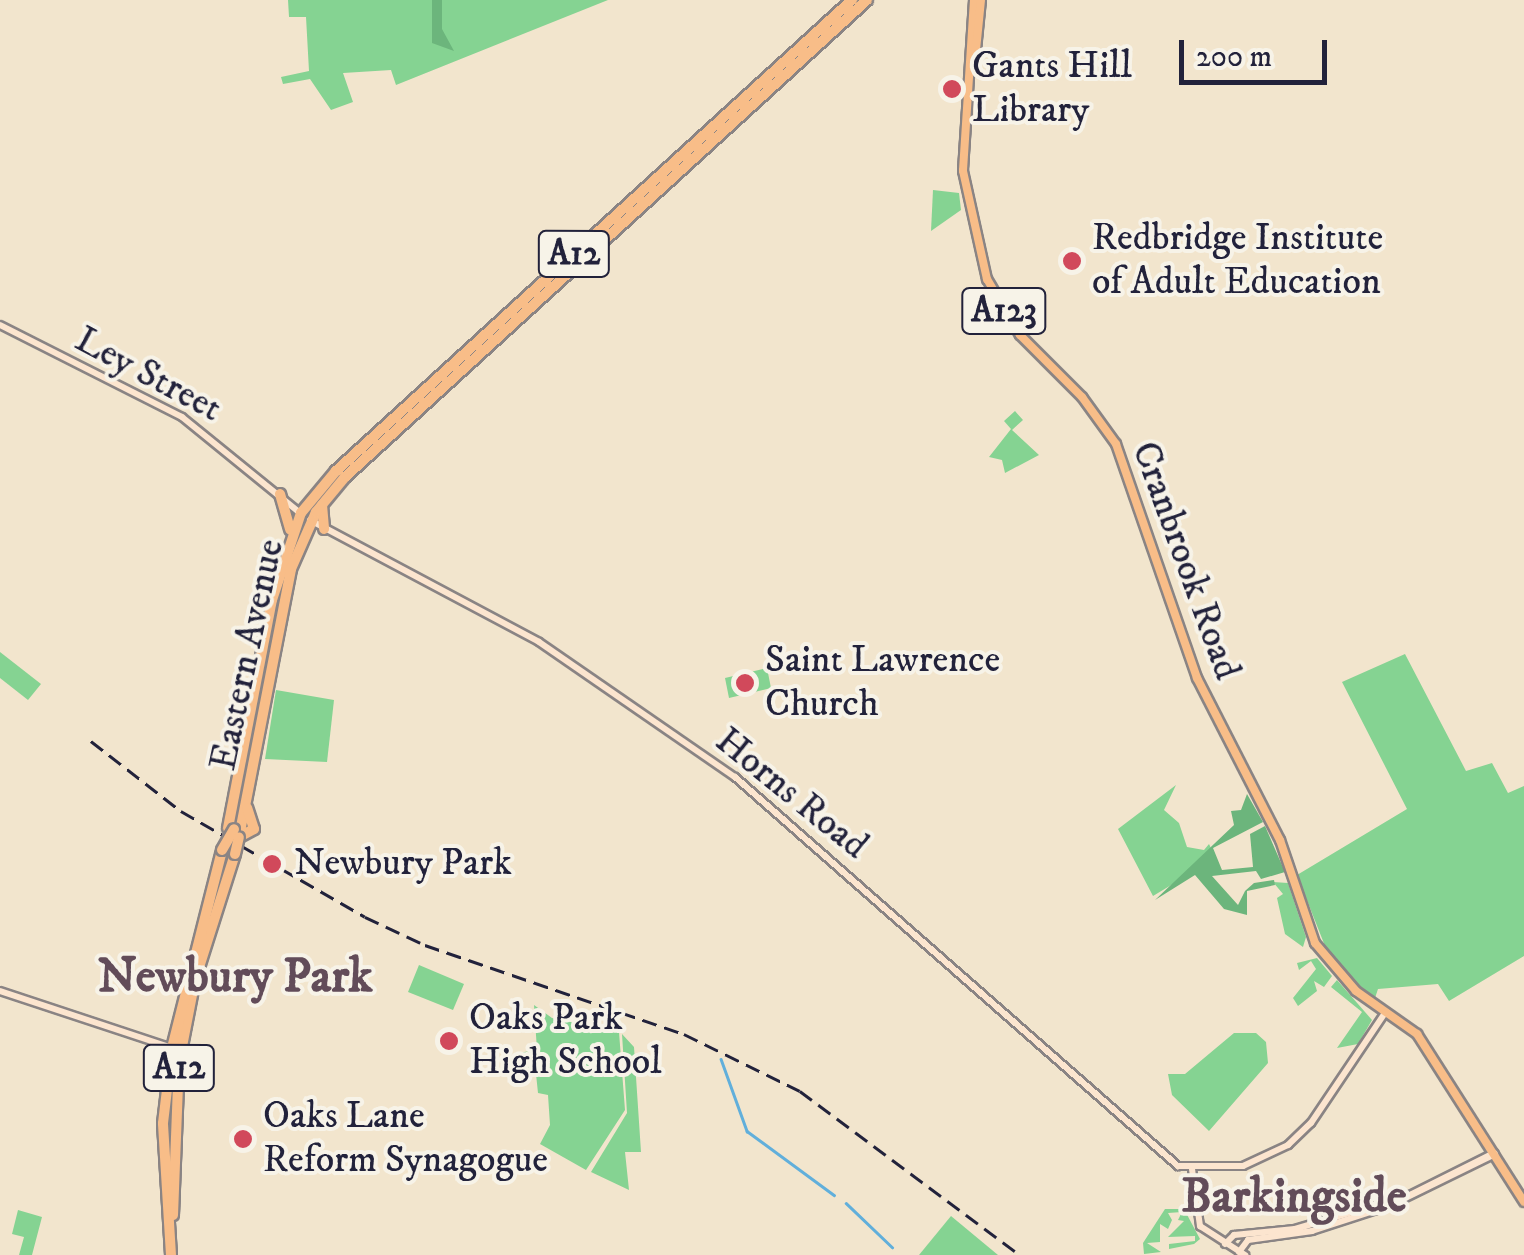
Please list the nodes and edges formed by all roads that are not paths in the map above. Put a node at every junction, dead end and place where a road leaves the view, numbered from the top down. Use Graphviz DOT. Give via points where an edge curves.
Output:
graph roads {
  1 [pos="852,0"];
  2 [pos="867,0"];
  3 [pos="978,0"];
  4 [pos="0,326"];
  5 [pos="345,476"];
  6 [pos="280,494"];
  7 [pos="322,504"];
  8 [pos="305,517"];
  9 [pos="324,529"];
  10 [pos="290,531"];
  11 [pos="278,578"];
  12 [pos="236,830"];
  13 [pos="220,883"];
  14 [pos="0,991"];
  15 [pos="1385,1012"];
  16 [pos="172,1048"];
  17 [pos="1496,1153"];
  18 [pos="1192,1169"];
  19 [pos="1410,1196"];
  20 [pos="1524,1202"];
  21 [pos="1225,1244"];
  22 [pos="1242,1253"];
  23 [pos="174,1255"];
  1 -- 8 [label="highway, Eastern Avenue / A12" via="348,461"];
  2 -- 5 [label="highway, Eastern Avenue / A12"];
  3 -- 15 [label="main road, Cranbrook Road / A123" via="964,181 987,278 1020,335 1082,397 1116,444 1202,690 1280,840 1315,943 1344,980"];
  4 -- 6 [label="street, Ley Street" via="80,372 182,417"];
  5 -- 7 [label="highway, Eastern Avenue / A12"];
  5 -- 8 [label="highway"];
  6 -- 8 [label="street, Ley Street"];
  6 -- 10 [label="highway"];
  7 -- 8 [label="highway, Eastern Avenue / A12"];
  7 -- 9 [label="highway"];
  8 -- 9 [label="street, Horns Road"];
  8 -- 10 [label="highway, Eastern Avenue / A12"];
  8 -- 11 [label="highway"];
  8 -- 12 [label="highway, Eastern Avenue / A12" via="246,806 254,829"];
  9 -- 18 [label="street, Horns Road" via="539,642 735,777 1098,1092 1154,1151"];
  10 -- 11 [label="highway, Eastern Avenue / A12"];
  11 -- 12 [label="highway, Eastern Avenue / A12"];
  12 -- 13 [label="highway, Eastern Avenue / A12, bridge" via="235,854"];
  12 -- 13 [label="highway, Eastern Avenue / A12, bridge" via="222,850"];
  13 -- 16 [label="highway, Eastern Avenue / A12" via="208,904"];
  13 -- 23 [label="highway, Eastern Avenue / A12" via="180,1062 171,1188"];
  14 -- 16 [label="street"];
  15 -- 17 [label="main road, A123" via="1417,1034"];
  15 -- 18 [label="street" via="1296,1138 1243,1166"];
  16 -- 23 [label="highway, Eastern Avenue / A12" via="163,1122"];
  17 -- 19 [label="street"];
  17 -- 20 [label="main road, A123"];
  18 -- 21 [label="street" via="1197,1220"];
  19 -- 21 [label="street" via="1295,1229 1234,1235"];
  19 -- 22 [label="street" via="1332,1226 1248,1240"];
  21 -- 22 [label="street"];
}
